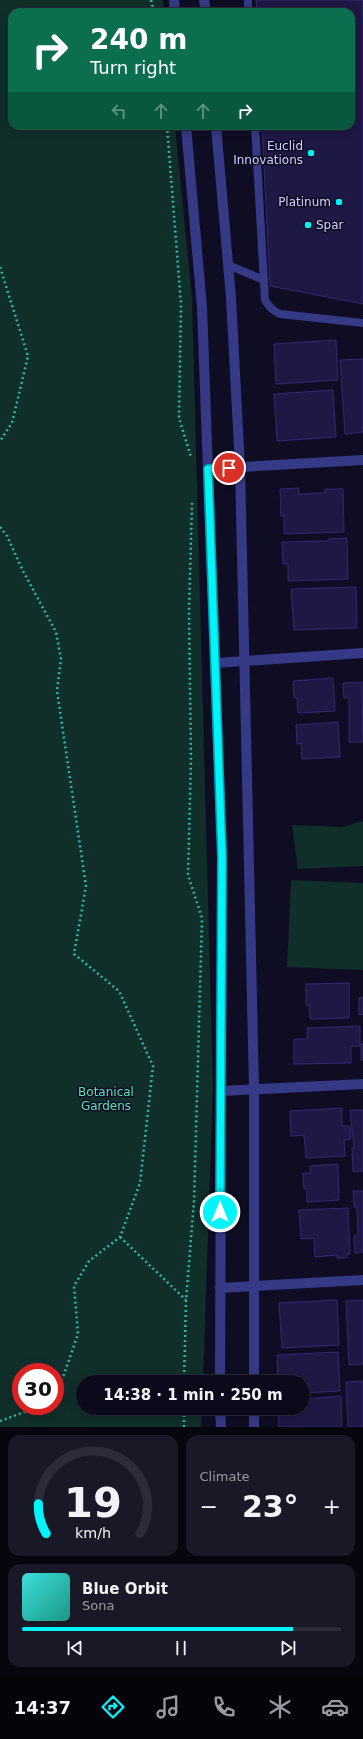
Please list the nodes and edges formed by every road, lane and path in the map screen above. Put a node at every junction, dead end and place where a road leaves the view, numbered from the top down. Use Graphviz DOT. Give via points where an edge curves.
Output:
graph roads {
  1 [pos="167,130"];
  2 [pos="186,130"];
  3 [pos="216,130"];
  4 [pos="255,130"];
  5 [pos="228,265"];
  6 [pos="0,267"];
  7 [pos="264,280"];
  8 [pos="363,323"];
  9 [pos="0,441"];
  10 [pos="363,460"];
  11 [pos="193,464"];
  12 [pos="240,467"];
  13 [pos="208,469"];
  14 [pos="192,495"];
  15 [pos="0,527"];
  16 [pos="363,653"];
  17 [pos="245,662"];
  18 [pos="215,663"];
  19 [pos="363,1084"];
  20 [pos="254,1089"];
  21 [pos="221,1090"];
  22 [pos="120,1237"];
  23 [pos="363,1280"];
  24 [pos="254,1287"];
  25 [pos="220,1288"];
  26 [pos="186,1301"];
  27 [pos="64,1374"];
  28 [pos="184,1375"];
  29 [pos="220,1375"];
  30 [pos="254,1375"];
  31 [pos="16,1415"];
  32 [pos="184,1415"];
  33 [pos="220,1415"];
  34 [pos="254,1415"];
  35 [pos="0,1421"];
  36 [pos="184,1427"];
  37 [pos="221,1427"];
  38 [pos="254,1427"];
  1 -- 11 [label="path" via="181,305 179,418"];
  2 -- 13 [label="street" via="201,296"];
  3 -- 5 [label="street"];
  4 -- 7 [label="lane"];
  5 -- 7 [label="lane"];
  5 -- 12 [label="street"];
  6 -- 9 [label="path" via="28,356 12,423"];
  7 -- 8 [label="lane" via="265,300 273,311 280,314"];
  10 -- 12 [label="street"];
  12 -- 13 [label="street"];
  12 -- 17 [label="street"];
  13 -- 18 [label="street"];
  14 -- 26 [label="path" via="188,875 202,918 194,1201"];
  15 -- 22 [label="path" via="8,536 56,632 60,659 57,691 86,886 74,954 119,991 153,1066 140,1183"];
  16 -- 17 [label="street"];
  17 -- 18 [label="street"];
  17 -- 20 [label="street"];
  18 -- 21 [label="street" via="222,856"];
  19 -- 20 [label="street"];
  20 -- 21 [label="street"];
  20 -- 24 [label="street"];
  21 -- 25 [label="street"];
  22 -- 26 [label="path"];
  22 -- 27 [label="path" via="89,1261 74,1286 78,1334"];
  23 -- 24 [label="street"];
  24 -- 25 [label="street"];
  24 -- 30 [label="street"];
  25 -- 29 [label="street"];
  26 -- 28 [label="path"];
  31 -- 35 [label="path"];
  32 -- 36 [label="path"];
  33 -- 37 [label="street"];
  34 -- 38 [label="street"];
}
